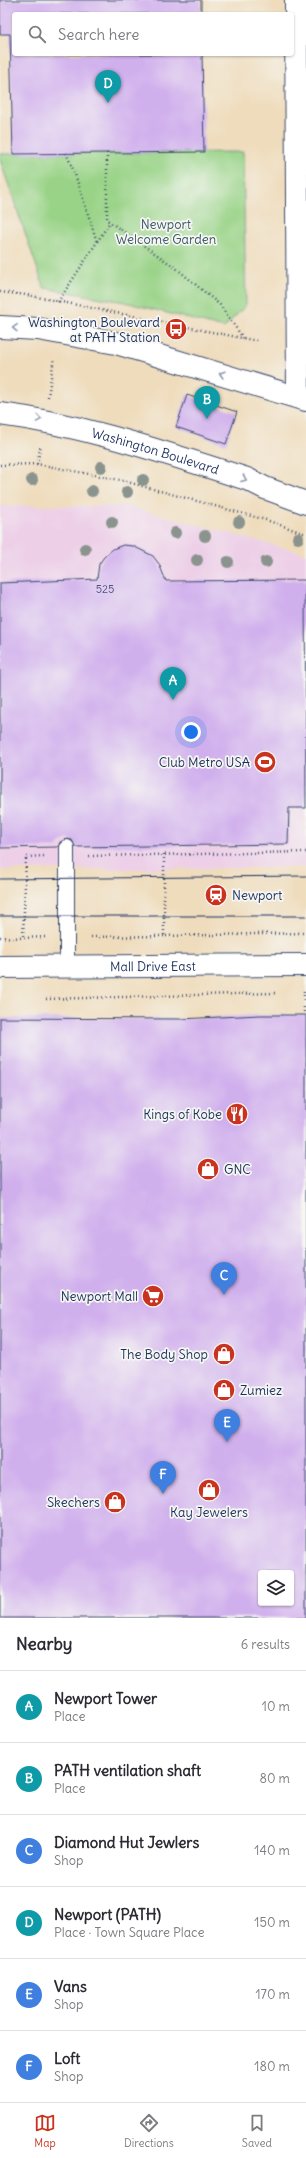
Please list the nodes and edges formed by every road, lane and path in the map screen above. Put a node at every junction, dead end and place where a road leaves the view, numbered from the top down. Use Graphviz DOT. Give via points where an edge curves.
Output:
graph roads {
  1 [pos="296,0"];
  2 [pos="66,153"];
  3 [pos="107,153"];
  4 [pos="110,222"];
  5 [pos="97,242"];
  6 [pos="0,292"];
  7 [pos="58,302"];
  8 [pos="0,327"];
  9 [pos="244,338"];
  10 [pos="257,341"];
  11 [pos="55,356"];
  12 [pos="48,398"];
  13 [pos="302,398"];
  14 [pos="0,414"];
  15 [pos="41,445"];
  16 [pos="37,464"];
  17 [pos="0,465"];
  18 [pos="306,503"];
  19 [pos="306,534"];
  20 [pos="67,852"];
  21 [pos="306,852"];
  22 [pos="164,854"];
  23 [pos="305,933"];
  24 [pos="164,936"];
  25 [pos="49,937"];
  26 [pos="91,937"];
  27 [pos="0,938"];
  28 [pos="23,938"];
  29 [pos="303,938"];
  30 [pos="306,965"];
  31 [pos="0,967"];
  32 [pos="66,967"];
  33 [pos="304,987"];
  34 [pos="296,992"];
  35 [pos="304,992"];
  36 [pos="281,993"];
  37 [pos="46,999"];
  38 [pos="305,1001"];
  39 [pos="304,1015"];
  1 -- 13 [label="street"];
  2 -- 5 [label="path"];
  3 -- 4 [label="path" via="107,220"];
  4 -- 5 [label="path"];
  4 -- 9 [label="path" via="176,268 220,305"];
  5 -- 7 [label="path"];
  6 -- 7 [label="path"];
  7 -- 9 [label="path"];
  13 -- 8 [label="street, one-way" via="116,343 45,330"];
  9 -- 10 [label="path"];
  11 -- 12 [label="path"];
  14 -- 18 [label="street, Washington Boulevard, one-way" via="60,423 107,434 247,479"];
  15 -- 16 [label="path"];
  16 -- 17 [label="path"];
  16 -- 19 [label="path" via="120,480 266,520"];
  20 -- 22 [label="path"];
  20 -- 28 [label="path" via="26,856"];
  20 -- 32 [label="lane"];
  21 -- 22 [label="path"];
  22 -- 24 [label="path"];
  23 -- 24 [label="path"];
  23 -- 29 [label="path"];
  24 -- 26 [label="path"];
  25 -- 28 [label="path"];
  27 -- 28 [label="path"];
  30 -- 32 [label="street, Mall Drive East"];
  31 -- 32 [label="street, Mall Drive East"];
  33 -- 35 [label="path"];
  34 -- 35 [label="path"];
  35 -- 38 [label="path"];
  36 -- 37 [label="path"];
  38 -- 39 [label="path"];
}
